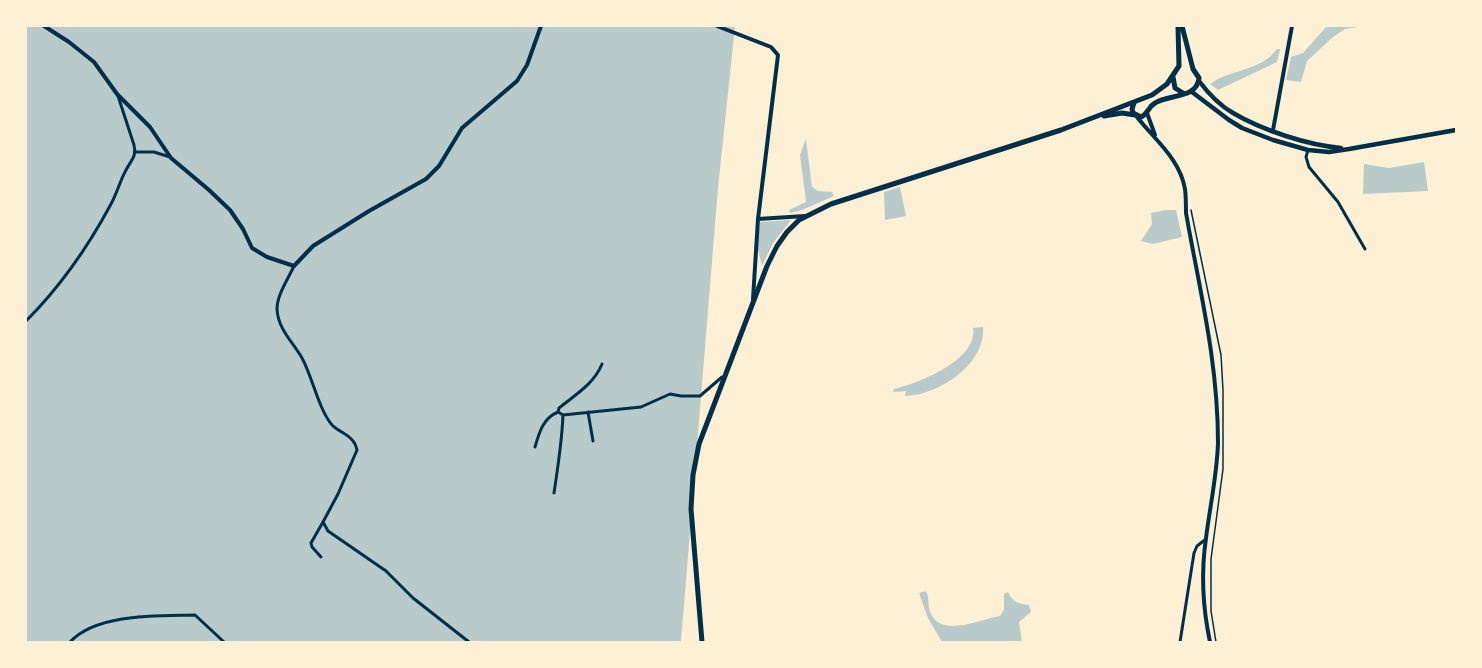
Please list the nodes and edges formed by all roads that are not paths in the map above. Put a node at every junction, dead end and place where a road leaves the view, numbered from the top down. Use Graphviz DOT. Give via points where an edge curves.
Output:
graph roads {
  1 [pos="44,26"];
  2 [pos="541,26"];
  3 [pos="717,26"];
  4 [pos="1180,26"];
  5 [pos="1293,26"];
  6 [pos="1193,69"];
  7 [pos="1176,71"];
  8 [pos="1173,77"];
  9 [pos="1199,81"];
  10 [pos="1192,92"];
  11 [pos="1184,93"];
  12 [pos="117,94"];
  13 [pos="1137,101"];
  14 [pos="1148,111"];
  15 [pos="1136,116"];
  16 [pos="1096,117"];
  17 [pos="1273,130"];
  18 [pos="1456,130"];
  19 [pos="1157,139"];
  20 [pos="1349,149"];
  21 [pos="1308,150"];
  22 [pos="135,152"];
  23 [pos="171,158"];
  24 [pos="805,216"];
  25 [pos="758,219"];
  26 [pos="1365,249"];
  27 [pos="294,266"];
  28 [pos="753,303"];
  29 [pos="26,321"];
  30 [pos="602,364"];
  31 [pos="726,374"];
  32 [pos="558,412"];
  33 [pos="588,412"];
  34 [pos="563,415"];
  35 [pos="593,441"];
  36 [pos="535,447"];
  37 [pos="554,493"];
  38 [pos="323,522"];
  39 [pos="1206,539"];
  40 [pos="321,557"];
  41 [pos="70,642"];
  42 [pos="224,642"];
  43 [pos="469,642"];
  44 [pos="702,642"];
  45 [pos="1180,642"];
  46 [pos="1210,642"];
  1 -- 12 [label="street" via="87,55"];
  2 -- 27 [label="street" via="523,73 462,128 434,172 313,246"];
  3 -- 25 [label="street" via="771,47 778,55"];
  4 -- 6 [label="main road"];
  4 -- 7 [label="main road"];
  5 -- 17 [label="street"];
  6 -- 7 [label="main road"];
  6 -- 9 [label="main road"];
  7 -- 8 [label="main road"];
  8 -- 11 [label="main road" via="1175,88"];
  8 -- 13 [label="main road" via="1155,93"];
  9 -- 10 [label="main road"];
  9 -- 17 [label="main road" via="1233,113"];
  10 -- 11 [label="main road"];
  10 -- 21 [label="main road" via="1242,128"];
  11 -- 14 [label="main road" via="1157,102"];
  12 -- 22 [label="street"];
  12 -- 23 [label="street" via="150,128"];
  13 -- 14 [label="main road" via="1146,103"];
  13 -- 15 [label="main road" via="1132,109"];
  13 -- 16 [label="main road"];
  14 -- 15 [label="main road" via="1144,116"];
  14 -- 19 [label="street"];
  15 -- 16 [label="main road" via="1122,113"];
  15 -- 19 [label="street"];
  16 -- 24 [label="main road" via="846,198"];
  17 -- 20 [label="main road" via="1310,143"];
  18 -- 20 [label="main road"];
  19 -- 39 [label="street" via="1183,179 1214,359 1218,446"];
  20 -- 21 [label="main road"];
  21 -- 26 [label="street" via="1309,167 1338,202"];
  22 -- 23 [label="street" via="154,152"];
  22 -- 29 [label="street" via="109,207 79,256"];
  23 -- 27 [label="street" via="230,210 252,248"];
  24 -- 25 [label="street"];
  24 -- 28 [label="main road" via="780,241"];
  25 -- 28 [label="street"];
  27 -- 38 [label="street" via="278,302 279,321 302,358 332,425 350,437 357,450"];
  28 -- 31 [label="main road"];
  30 -- 32 [label="street" via="591,382"];
  31 -- 33 [label="street" via="700,396 670,394 641,407"];
  31 -- 44 [label="main road" via="699,444 691,496"];
  32 -- 34 [label="street"];
  32 -- 36 [label="street" via="541,428"];
  33 -- 34 [label="street"];
  33 -- 35 [label="street"];
  34 -- 37 [label="street"];
  38 -- 40 [label="street" via="311,543"];
  38 -- 43 [label="street" via="328,531 386,571"];
  39 -- 45 [label="street" via="1194,553"];
  39 -- 46 [label="street" via="1204,608"];
  41 -- 42 [label="street" via="104,623 148,616 195,615"];
}
